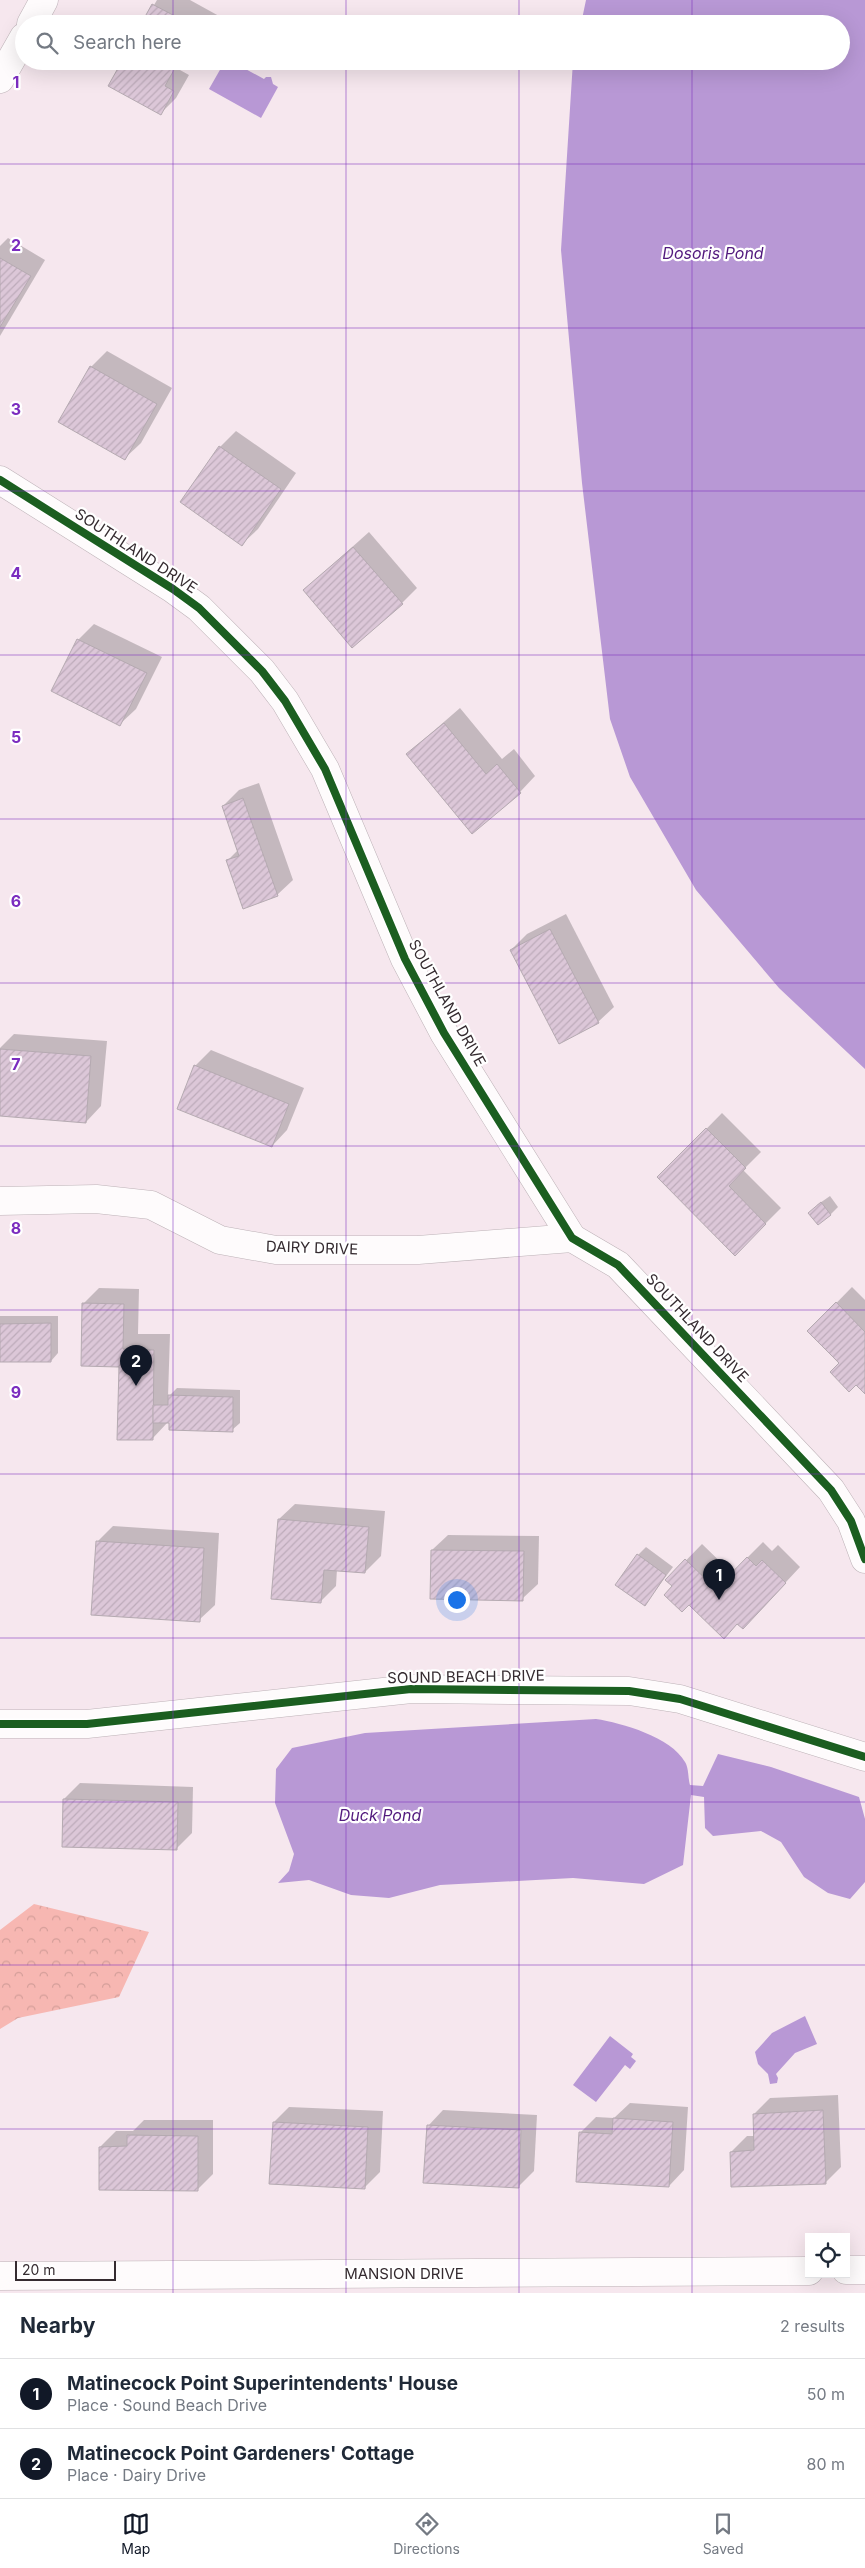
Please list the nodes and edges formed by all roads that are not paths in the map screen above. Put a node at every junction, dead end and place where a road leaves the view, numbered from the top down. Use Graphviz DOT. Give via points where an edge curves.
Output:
graph roads {
  1 [pos="44,0"];
  2 [pos="36,15"];
  3 [pos="15,53"];
  4 [pos="0,79"];
  5 [pos="0,480"];
  6 [pos="0,1201"];
  7 [pos="572,1238"];
  8 [pos="865,1559"];
  9 [pos="0,1724"];
  10 [pos="865,1757"];
  11 [pos="850,2270"];
  12 [pos="865,2270"];
  13 [pos="805,2271"];
  14 [pos="0,2276"];
  1 -- 2 [label="street"];
  3 -- 4 [label="street"];
  5 -- 7 [label="street, SOUTHLAND DRIVE" via="199,608 262,671 285,701 325,769 404,959 444,1033"];
  6 -- 7 [label="street, DAIRY DRIVE" via="96,1199 151,1204 220,1240 276,1250 418,1250"];
  7 -- 8 [label="street, SOUTHLAND DRIVE" via="618,1264 831,1490 851,1521"];
  9 -- 10 [label="street, SOUND BEACH DRIVE" via="88,1724 411,1689 629,1691 680,1699"];
  11 -- 12 [label="street"];
  13 -- 14 [label="street, MANSION DRIVE"];
}
